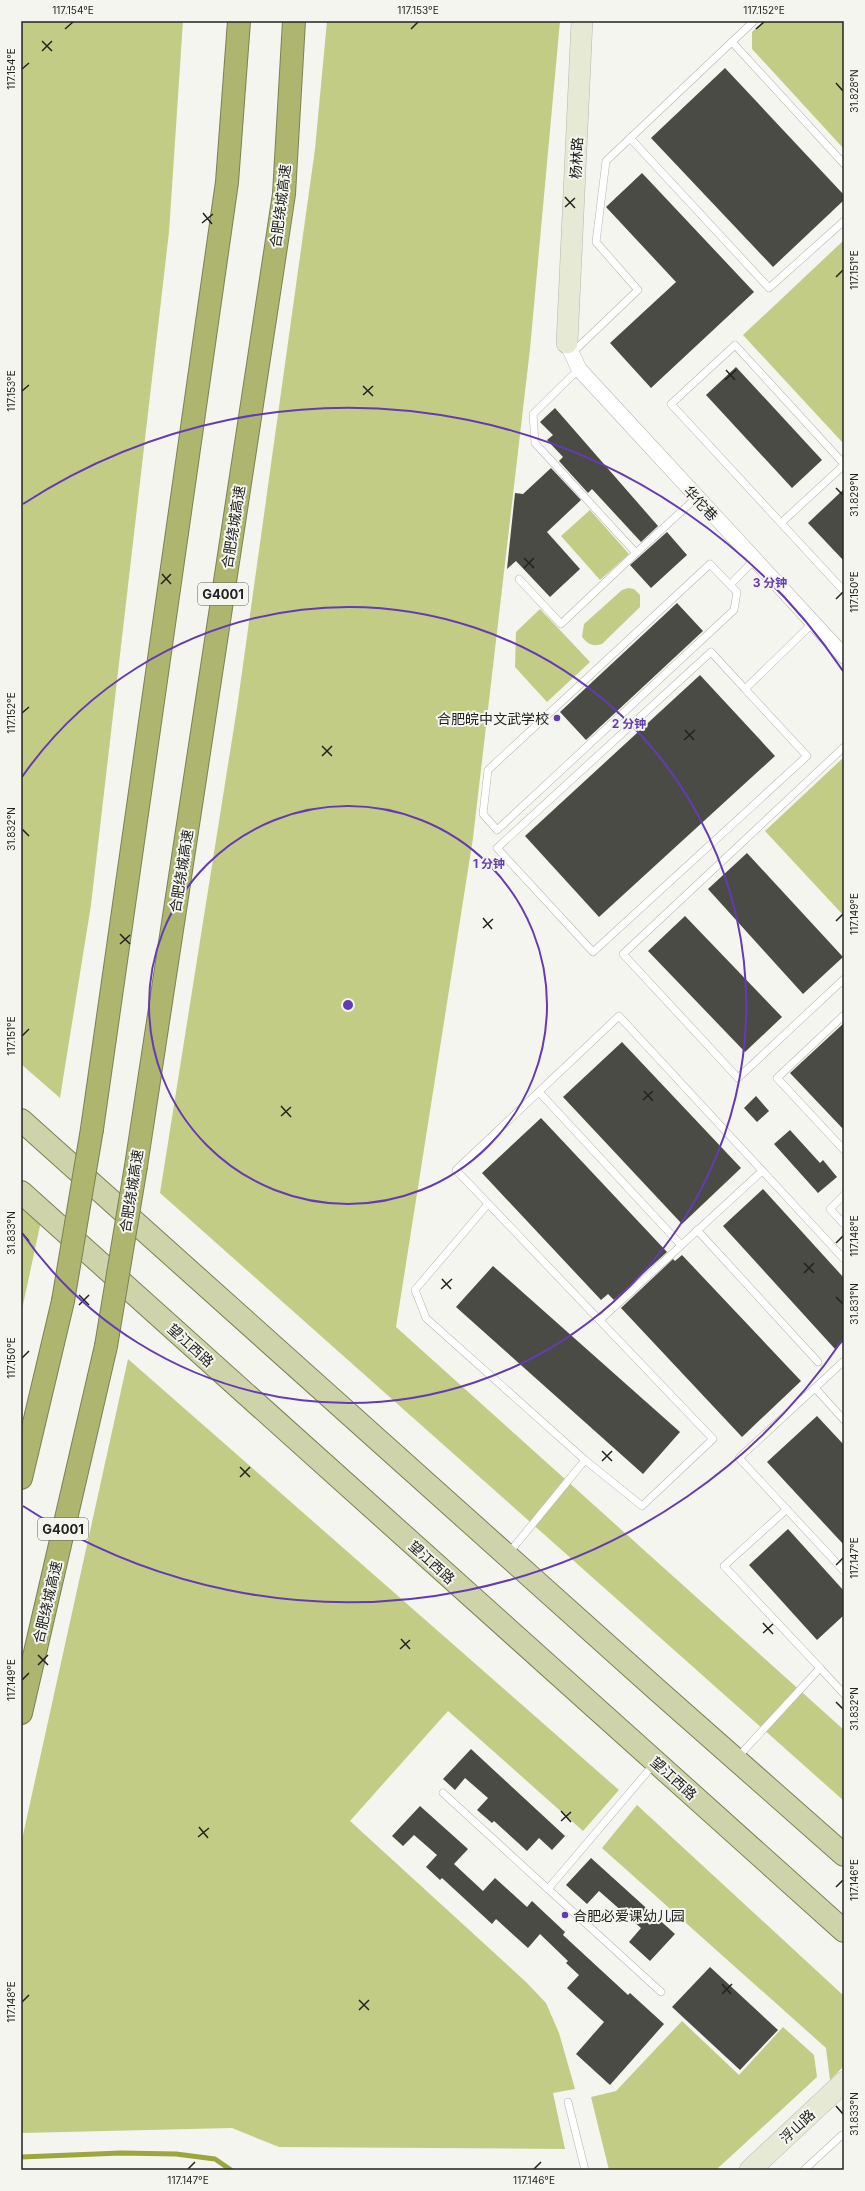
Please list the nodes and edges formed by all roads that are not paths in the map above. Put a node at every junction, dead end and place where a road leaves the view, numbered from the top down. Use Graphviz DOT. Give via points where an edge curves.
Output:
graph roads {
  1 [pos="239,21"];
  2 [pos="294,21"];
  3 [pos="582,21"];
  4 [pos="754,21"];
  5 [pos="732,42"];
  6 [pos="630,138"];
  7 [pos="844,164"];
  8 [pos="844,220"];
  9 [pos="570,348"];
  10 [pos="579,369"];
  11 [pos="844,464"];
  12 [pos="696,498"];
  13 [pos="781,523"];
  14 [pos="636,553"];
  15 [pos="754,560"];
  16 [pos="519,579"];
  17 [pos="730,585"];
  18 [pos="844,591"];
  19 [pos="814,624"];
  20 [pos="844,656"];
  21 [pos="745,689"];
  22 [pos="844,747"];
  23 [pos="844,979"];
  24 [pos="844,1015"];
  25 [pos="539,1092"];
  26 [pos="21,1120"];
  27 [pos="844,1150"];
  28 [pos="762,1171"];
  29 [pos="21,1192"];
  30 [pos="844,1195"];
  31 [pos="488,1204"];
  32 [pos="844,1224"];
  33 [pos="697,1230"];
  34 [pos="681,1245"];
  35 [pos="844,1259"];
  36 [pos="600,1320"];
  37 [pos="844,1360"];
  38 [pos="818,1362"];
  39 [pos="815,1388"];
  40 [pos="844,1420"];
  41 [pos="586,1460"];
  42 [pos="21,1478"];
  43 [pos="787,1509"];
  44 [pos="506,1555"];
  45 [pos="844,1571"];
  46 [pos="820,1668"];
  47 [pos="844,1694"];
  48 [pos="21,1713"];
  49 [pos="736,1760"];
  50 [pos="656,1762"];
  51 [pos="443,1793"];
  52 [pos="844,1855"];
  53 [pos="548,1889"];
  54 [pos="844,1932"];
  55 [pos="661,1992"];
  56 [pos="844,2082"];
  57 [pos="568,2102"];
  58 [pos="844,2135"];
  59 [pos="585,2170"];
  60 [pos="750,2170"];
  61 [pos="804,2170"];
  1 -- 42 [label="highway, bridge" via="227,182 92,1129 63,1301"];
  2 -- 48 [label="highway, 合肥绕城高速 / G4001, bridge" via="284,194 136,1166 106,1346"];
  3 -- 9 [label="street, 杨林路"];
  4 -- 5 [label="lane"];
  5 -- 6 [label="lane"];
  5 -- 7 [label="lane"];
  6 -- 8 [label="lane" via="769,288"];
  6 -- 9 [label="lane" via="606,161 596,242 638,290"];
  9 -- 10 [label="street, 华佗巷"];
  10 -- 12 [label="street, 华佗巷"];
  10 -- 14 [label="lane" via="533,414 535,443"];
  11 -- 13 [label="lane"];
  11 -- 13 [label="lane" via="735,345 671,404"];
  12 -- 14 [label="lane"];
  12 -- 15 [label="street, 华佗巷"];
  13 -- 18 [label="lane"];
  14 -- 16 [label="lane" via="561,624"];
  15 -- 17 [label="lane"];
  15 -- 19 [label="street, 华佗巷"];
  17 -- 17 [label="lane" via="710,564 488,770 483,814 497,830 734,610 737,592"];
  19 -- 20 [label="street, 华佗巷"];
  19 -- 21 [label="lane"];
  21 -- 21 [label="lane" via="711,652 497,848 593,952 807,756"];
  22 -- 23 [label="lane" via="623,954 738,1078"];
  24 -- 27 [label="lane" via="777,1078"];
  25 -- 28 [label="lane" via="619,1016"];
  25 -- 31 [label="lane" via="456,1170"];
  25 -- 34 [label="lane"];
  26 -- 44 [label="main road"];
  28 -- 33 [label="lane"];
  28 -- 35 [label="lane"];
  29 -- 50 [label="main road, 望江西路"];
  30 -- 32 [label="lane" via="830,1209"];
  31 -- 36 [label="lane"];
  31 -- 41 [label="lane" via="415,1290 426,1318"];
  33 -- 34 [label="lane"];
  33 -- 38 [label="lane"];
  34 -- 36 [label="lane"];
  36 -- 41 [label="lane" via="713,1440 642,1506"];
  37 -- 39 [label="lane"];
  39 -- 40 [label="lane"];
  39 -- 43 [label="lane" via="739,1458"];
  41 -- 44 [label="lane"];
  43 -- 45 [label="lane"];
  43 -- 46 [label="lane" via="724,1566"];
  44 -- 49 [label="main road"];
  46 -- 47 [label="lane"];
  46 -- 49 [label="lane"];
  49 -- 52 [label="main road"];
  50 -- 53 [label="lane"];
  50 -- 54 [label="main road, 望江西路"];
  51 -- 53 [label="lane"];
  53 -- 55 [label="lane"];
  56 -- 60 [label="street, 浮山路"];
  57 -- 59 [label="lane"];
  58 -- 61 [label="lane"];
}
